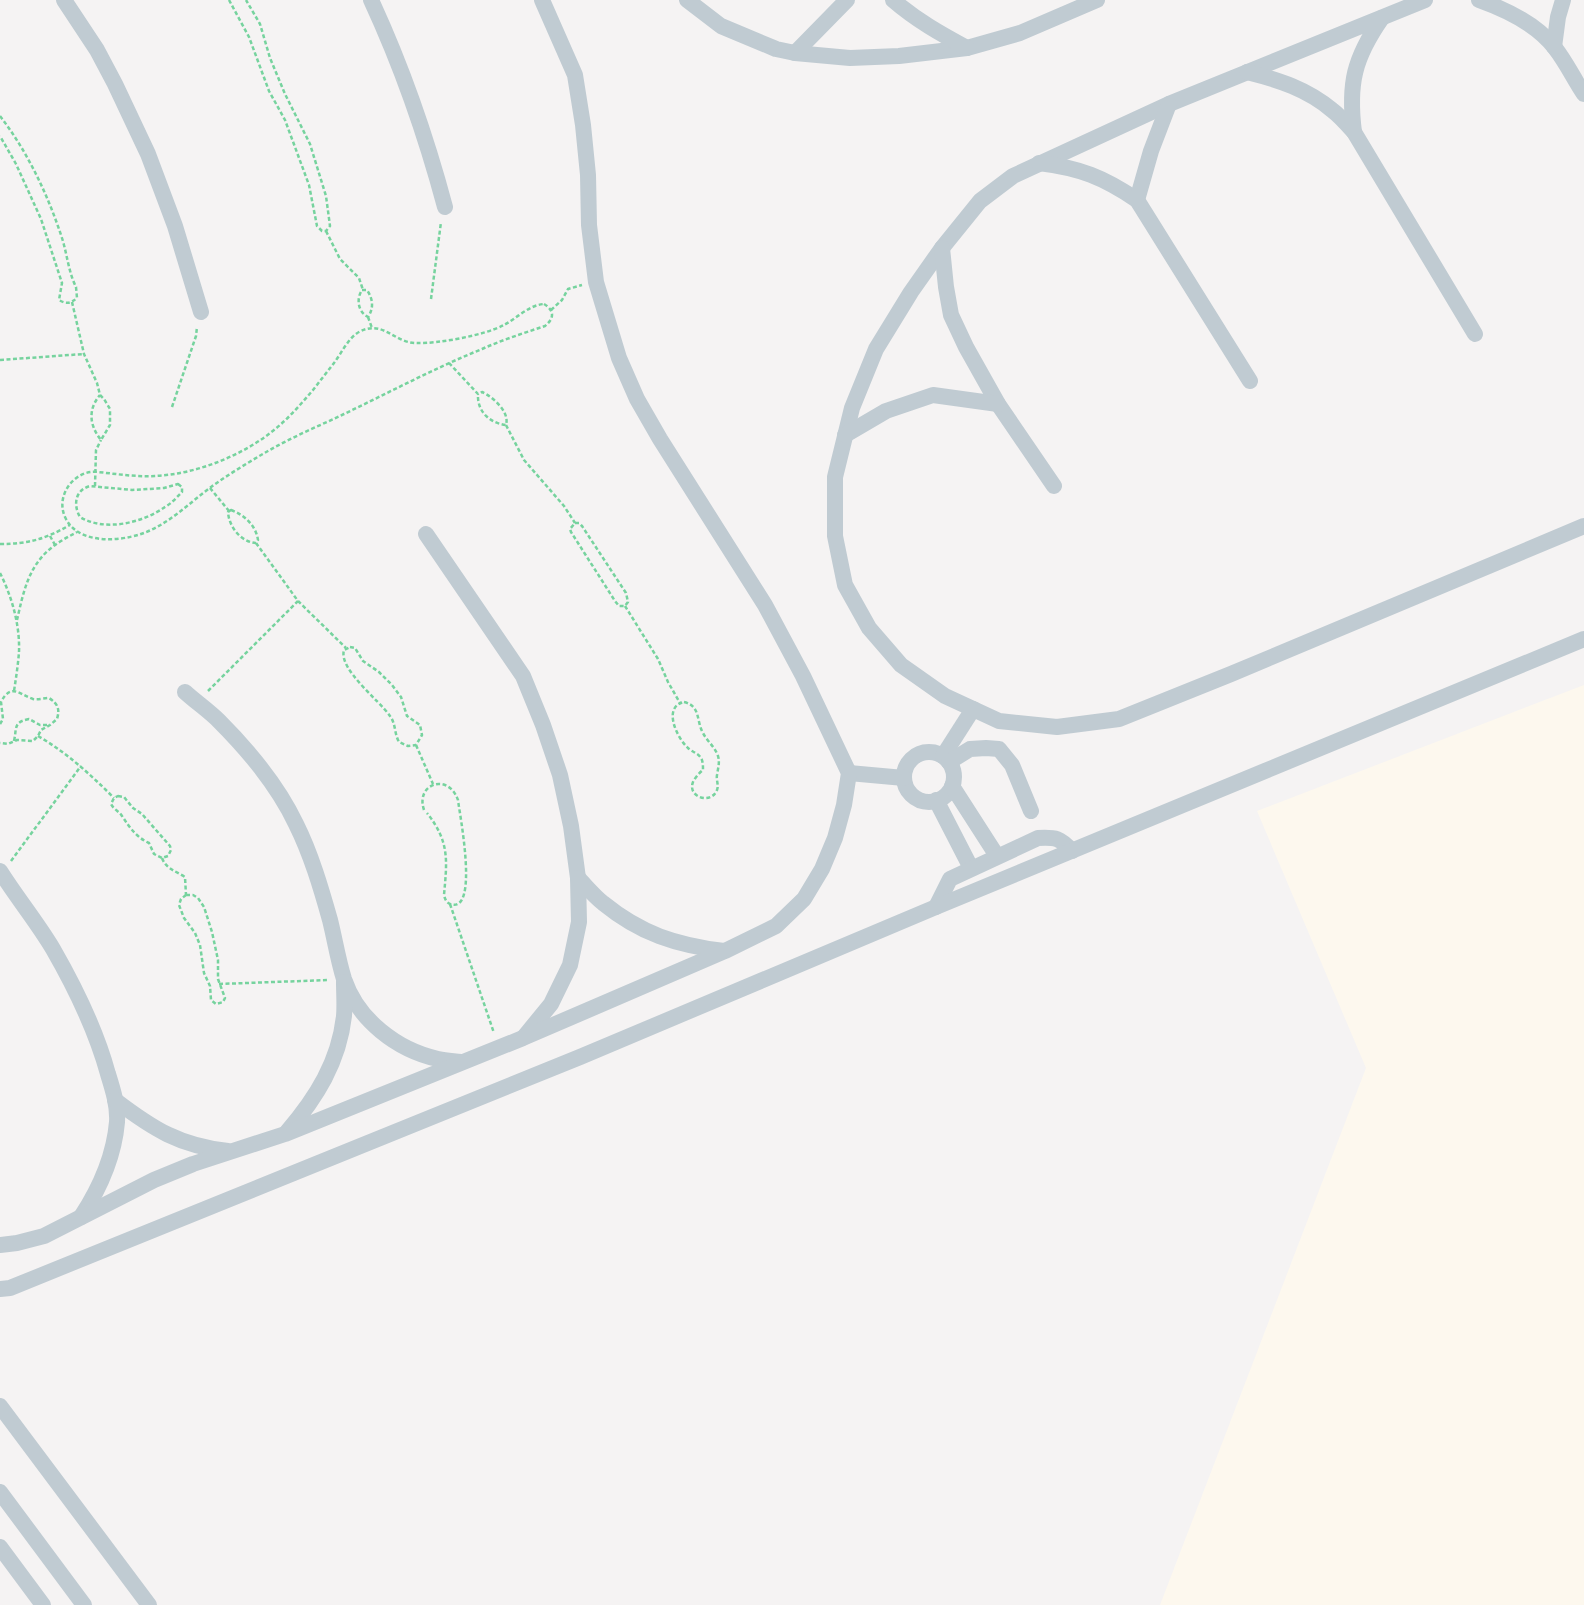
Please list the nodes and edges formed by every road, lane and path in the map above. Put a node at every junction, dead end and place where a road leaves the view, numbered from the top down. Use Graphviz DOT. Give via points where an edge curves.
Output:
graph roads {
  1 [pos="64,0"];
  2 [pos="229,0"];
  3 [pos="246,0"];
  4 [pos="371,0"];
  5 [pos="542,0"];
  6 [pos="688,0"];
  7 [pos="847,0"];
  8 [pos="893,0"];
  9 [pos="1097,0"];
  10 [pos="1425,0"];
  11 [pos="1479,0"];
  12 [pos="1562,0"];
  13 [pos="1066,7"];
  14 [pos="1382,18"];
  15 [pos="1554,47"];
  16 [pos="967,48"];
  17 [pos="795,53"];
  18 [pos="1248,72"];
  19 [pos="1584,94"];
  20 [pos="1169,104"];
  21 [pos="0,116"];
  22 [pos="1354,132"];
  23 [pos="0,136"];
  24 [pos="1039,163"];
  25 [pos="1137,200"];
  26 [pos="444,204"];
  27 [pos="326,231"];
  28 [pos="942,248"];
  29 [pos="596,282"];
  30 [pos="363,290"];
  31 [pos="431,299"];
  32 [pos="72,302"];
  33 [pos="200,310"];
  34 [pos="551,310"];
  35 [pos="368,317"];
  36 [pos="372,328"];
  37 [pos="1475,334"];
  38 [pos="84,354"];
  39 [pos="0,360"];
  40 [pos="449,363"];
  41 [pos="1250,381"];
  42 [pos="478,394"];
  43 [pos="100,395"];
  44 [pos="998,404"];
  45 [pos="172,408"];
  46 [pos="506,425"];
  47 [pos="845,435"];
  48 [pos="101,440"];
  49 [pos="94,471"];
  50 [pos="94,486"];
  51 [pos="1054,486"];
  52 [pos="210,488"];
  53 [pos="229,511"];
  54 [pos="575,523"];
  55 [pos="70,525"];
  56 [pos="1584,526"];
  57 [pos="78,532"];
  58 [pos="426,534"];
  59 [pos="50,536"];
  60 [pos="256,543"];
  61 [pos="0,544"];
  62 [pos="55,545"];
  63 [pos="0,573"];
  64 [pos="298,601"];
  65 [pos="625,606"];
  66 [pos="17,621"];
  67 [pos="1584,639"];
  68 [pos="346,648"];
  69 [pos="14,691"];
  70 [pos="191,697"];
  71 [pos="680,703"];
  72 [pos="973,709"];
  73 [pos="0,724"];
  74 [pos="50,725"];
  75 [pos="38,736"];
  76 [pos="14,741"];
  77 [pos="0,743"];
  78 [pos="416,745"];
  79 [pos="946,759"];
  80 [pos="81,766"];
  81 [pos="849,773"];
  82 [pos="904,778"];
  83 [pos="434,784"];
  84 [pos="952,786"];
  85 [pos="114,798"];
  86 [pos="936,800"];
  87 [pos="424,810"];
  88 [pos="1032,811"];
  89 [pos="428,813"];
  90 [pos="1072,851"];
  91 [pos="997,856"];
  92 [pos="162,858"];
  93 [pos="972,868"];
  94 [pos="1,872"];
  95 [pos="578,878"];
  96 [pos="186,895"];
  97 [pos="450,904"];
  98 [pos="936,907"];
  99 [pos="725,952"];
  100 [pos="344,980"];
  101 [pos="220,984"];
  102 [pos="523,1038"];
  103 [pos="499,1048"];
  104 [pos="463,1062"];
  105 [pos="115,1100"];
  106 [pos="285,1134"];
  107 [pos="233,1151"];
  108 [pos="80,1219"];
  109 [pos="0,1244"];
  110 [pos="0,1289"];
  111 [pos="0,1406"];
  112 [pos="0,1492"];
  113 [pos="0,1547"];
  114 [pos="43,1605"];
  115 [pos="84,1605"];
  116 [pos="149,1605"];
  1 -- 33 [label="street" via="97,50 148,154 175,226"];
  2 -- 27 [label="path" via="250,36 269,91 285,120 309,185 317,226"];
  3 -- 27 [label="path" via="260,24 285,94 310,144 326,196 330,226"];
  4 -- 26 [label="street" via="408,86"];
  5 -- 29 [label="street" via="574,75 583,125"];
  6 -- 17 [label="street" via="721,26 776,49"];
  7 -- 17 [label="street"];
  8 -- 16 [label="street" via="934,31"];
  9 -- 13 [label="street"];
  10 -- 14 [label="street"];
  11 -- 15 [label="street" via="1530,25"];
  12 -- 15 [label="street"];
  13 -- 16 [label="street" via="1020,33"];
  14 -- 18 [label="street"];
  14 -- 22 [label="street" via="1358,60 1352,84"];
  15 -- 19 [label="street"];
  16 -- 17 [label="street" via="850,58"];
  18 -- 20 [label="street"];
  18 -- 22 [label="street" via="1307,92"];
  20 -- 24 [label="street"];
  20 -- 25 [label="street"];
  21 -- 32 [label="path" via="27,157 53,211 76,287 77,298"];
  22 -- 37 [label="street"];
  23 -- 32 [label="path" via="41,219 62,284 59,300 66,304"];
  24 -- 25 [label="street" via="1066,166 1091,174"];
  24 -- 28 [label="street" via="1013,176 980,201"];
  25 -- 41 [label="street"];
  26 -- 31 [label="path"];
  27 -- 30 [label="path" via="340,258 359,278"];
  28 -- 44 [label="street" via="951,315"];
  28 -- 47 [label="street" via="876,349 852,408"];
  29 -- 34 [label="path" via="568,289"];
  29 -- 81 [label="street" via="619,358 637,400 765,605"];
  30 -- 35 [label="path" via="359,307"];
  30 -- 35 [label="path" via="372,298"];
  32 -- 38 [label="path"];
  33 -- 45 [label="path" via="196,336"];
  34 -- 36 [label="path" via="544,304 536,305 502,326 479,334 425,343 403,341 387,331"];
  34 -- 40 [label="path" via="551,321 545,326"];
  35 -- 36 [label="path"];
  36 -- 49 [label="path" via="354,335 292,414 273,431 239,451 198,468 162,475 131,476"];
  38 -- 39 [label="path"];
  38 -- 43 [label="path"];
  40 -- 42 [label="path"];
  40 -- 52 [label="path" via="271,449"];
  42 -- 46 [label="path" via="482,413"];
  42 -- 46 [label="path" via="482,392 495,400 506,416"];
  43 -- 48 [label="path" via="93,407 91,421"];
  43 -- 48 [label="path" via="111,414 110,426"];
  44 -- 47 [label="street" via="933,395 886,411"];
  44 -- 51 [label="street"];
  46 -- 54 [label="path" via="524,460"];
  47 -- 72 [label="street" via="835,477 835,536 845,586 869,628 901,665 945,696"];
  48 -- 49 [label="path" via="96,450"];
  49 -- 50 [label="path"];
  49 -- 55 [label="path" via="85,473 68,485 63,507"];
  50 -- 50 [label="path" via="78,494 76,506 80,517 102,524 144,519 164,508 182,492 178,484 132,490"];
  52 -- 53 [label="path"];
  52 -- 57 [label="path" via="175,516 140,534 118,539 97,538"];
  53 -- 60 [label="path" via="228,519 237,534"];
  53 -- 60 [label="path" via="252,524 257,535"];
  54 -- 65 [label="path" via="582,526 626,593 628,602"];
  54 -- 65 [label="path" via="571,532 615,601 619,606"];
  55 -- 57 [label="path"];
  55 -- 59 [label="path"];
  56 -- 72 [label="street" via="1119,719 1057,727 999,721"];
  57 -- 62 [label="path"];
  58 -- 95 [label="street" via="523,676 560,775"];
  59 -- 61 [label="path" via="25,543"];
  59 -- 62 [label="path"];
  60 -- 64 [label="path"];
  62 -- 66 [label="path" via="38,562 25,583"];
  63 -- 66 [label="path"];
  64 -- 68 [label="path"];
  64 -- 70 [label="path"];
  65 -- 71 [label="path" via="658,659"];
  66 -- 69 [label="path" via="19,652"];
  67 -- 90 [label="street"];
  68 -- 78 [label="path" via="343,656 349,668 390,715 399,742"];
  68 -- 78 [label="path" via="355,648 363,661 396,690 407,716 420,725 422,735"];
  69 -- 73 [label="path" via="1,702 3,719"];
  69 -- 74 [label="path" via="37,700 49,698 56,703 59,713 57,720"];
  70 -- 100 [label="street" via="248,752 296,823 321,888"];
  71 -- 71 [label="path" via="673,709 674,723 684,744 702,760 703,770 692,786 696,796 707,799 718,788 720,766 717,754 702,732 696,710 689,703"];
  72 -- 79 [label="street"];
  74 -- 75 [label="path"];
  74 -- 76 [label="path" via="23,720 17,725"];
  75 -- 76 [label="path" via="32,741"];
  75 -- 80 [label="path"];
  76 -- 77 [label="path"];
  78 -- 83 [label="path"];
  79 -- 82 [label="street" via="933,752 922,753 912,758"];
  79 -- 84 [label="street" via="954,775"];
  79 -- 88 [label="street" via="970,749 999,749 1012,765"];
  80 -- 85 [label="path"];
  80 -- 94 [label="path"];
  81 -- 82 [label="street"];
  81 -- 99 [label="street" via="835,838 804,899 776,926"];
  82 -- 86 [label="street" via="907,789 915,797 925,801"];
  83 -- 87 [label="path" via="424,792"];
  83 -- 97 [label="path" via="448,786 455,792 466,857 463,898 460,903"];
  84 -- 86 [label="street" via="946,795"];
  84 -- 91 [label="street"];
  85 -- 92 [label="path" via="111,804 114,809 140,839 149,843 154,854"];
  85 -- 92 [label="path" via="124,797 170,846 168,856"];
  86 -- 93 [label="street"];
  89 -- 97 [label="path" via="437,826 446,851 444,895"];
  90 -- 91 [label="street" via="1061,840 1050,837 1038,838"];
  90 -- 98 [label="street"];
  91 -- 93 [label="street"];
  92 -- 96 [label="path" via="168,868 184,877"];
  93 -- 98 [label="street" via="950,879"];
  94 -- 105 [label="street" via="73,984 90,1022"];
  95 -- 99 [label="street" via="622,917 659,937 691,947"];
  95 -- 102 [label="street" via="579,922 570,965 551,1004"];
  96 -- 101 [label="path" via="198,898 204,907 218,960"];
  96 -- 101 [label="path" via="179,906 200,944 211,1000 216,1004 224,1002 225,998"];
  97 -- 103 [label="path"];
  98 -- 110 [label="street" via="580,1057 10,1288"];
  99 -- 102 [label="street"];
  100 -- 101 [label="path"];
  100 -- 104 [label="street" via="357,1006 393,1040 415,1052"];
  100 -- 106 [label="street" via="344,1017 337,1050 320,1088"];
  102 -- 103 [label="street"];
  103 -- 104 [label="street"];
  104 -- 106 [label="street"];
  105 -- 107 [label="street" via="170,1136 211,1149"];
  105 -- 108 [label="street" via="117,1120 109,1162"];
  106 -- 107 [label="street"];
  107 -- 108 [label="street" via="154,1180"];
  108 -- 109 [label="street" via="44,1236 17,1244"];
  111 -- 116 [label="street"];
  112 -- 115 [label="street"];
  113 -- 114 [label="street"];
}
